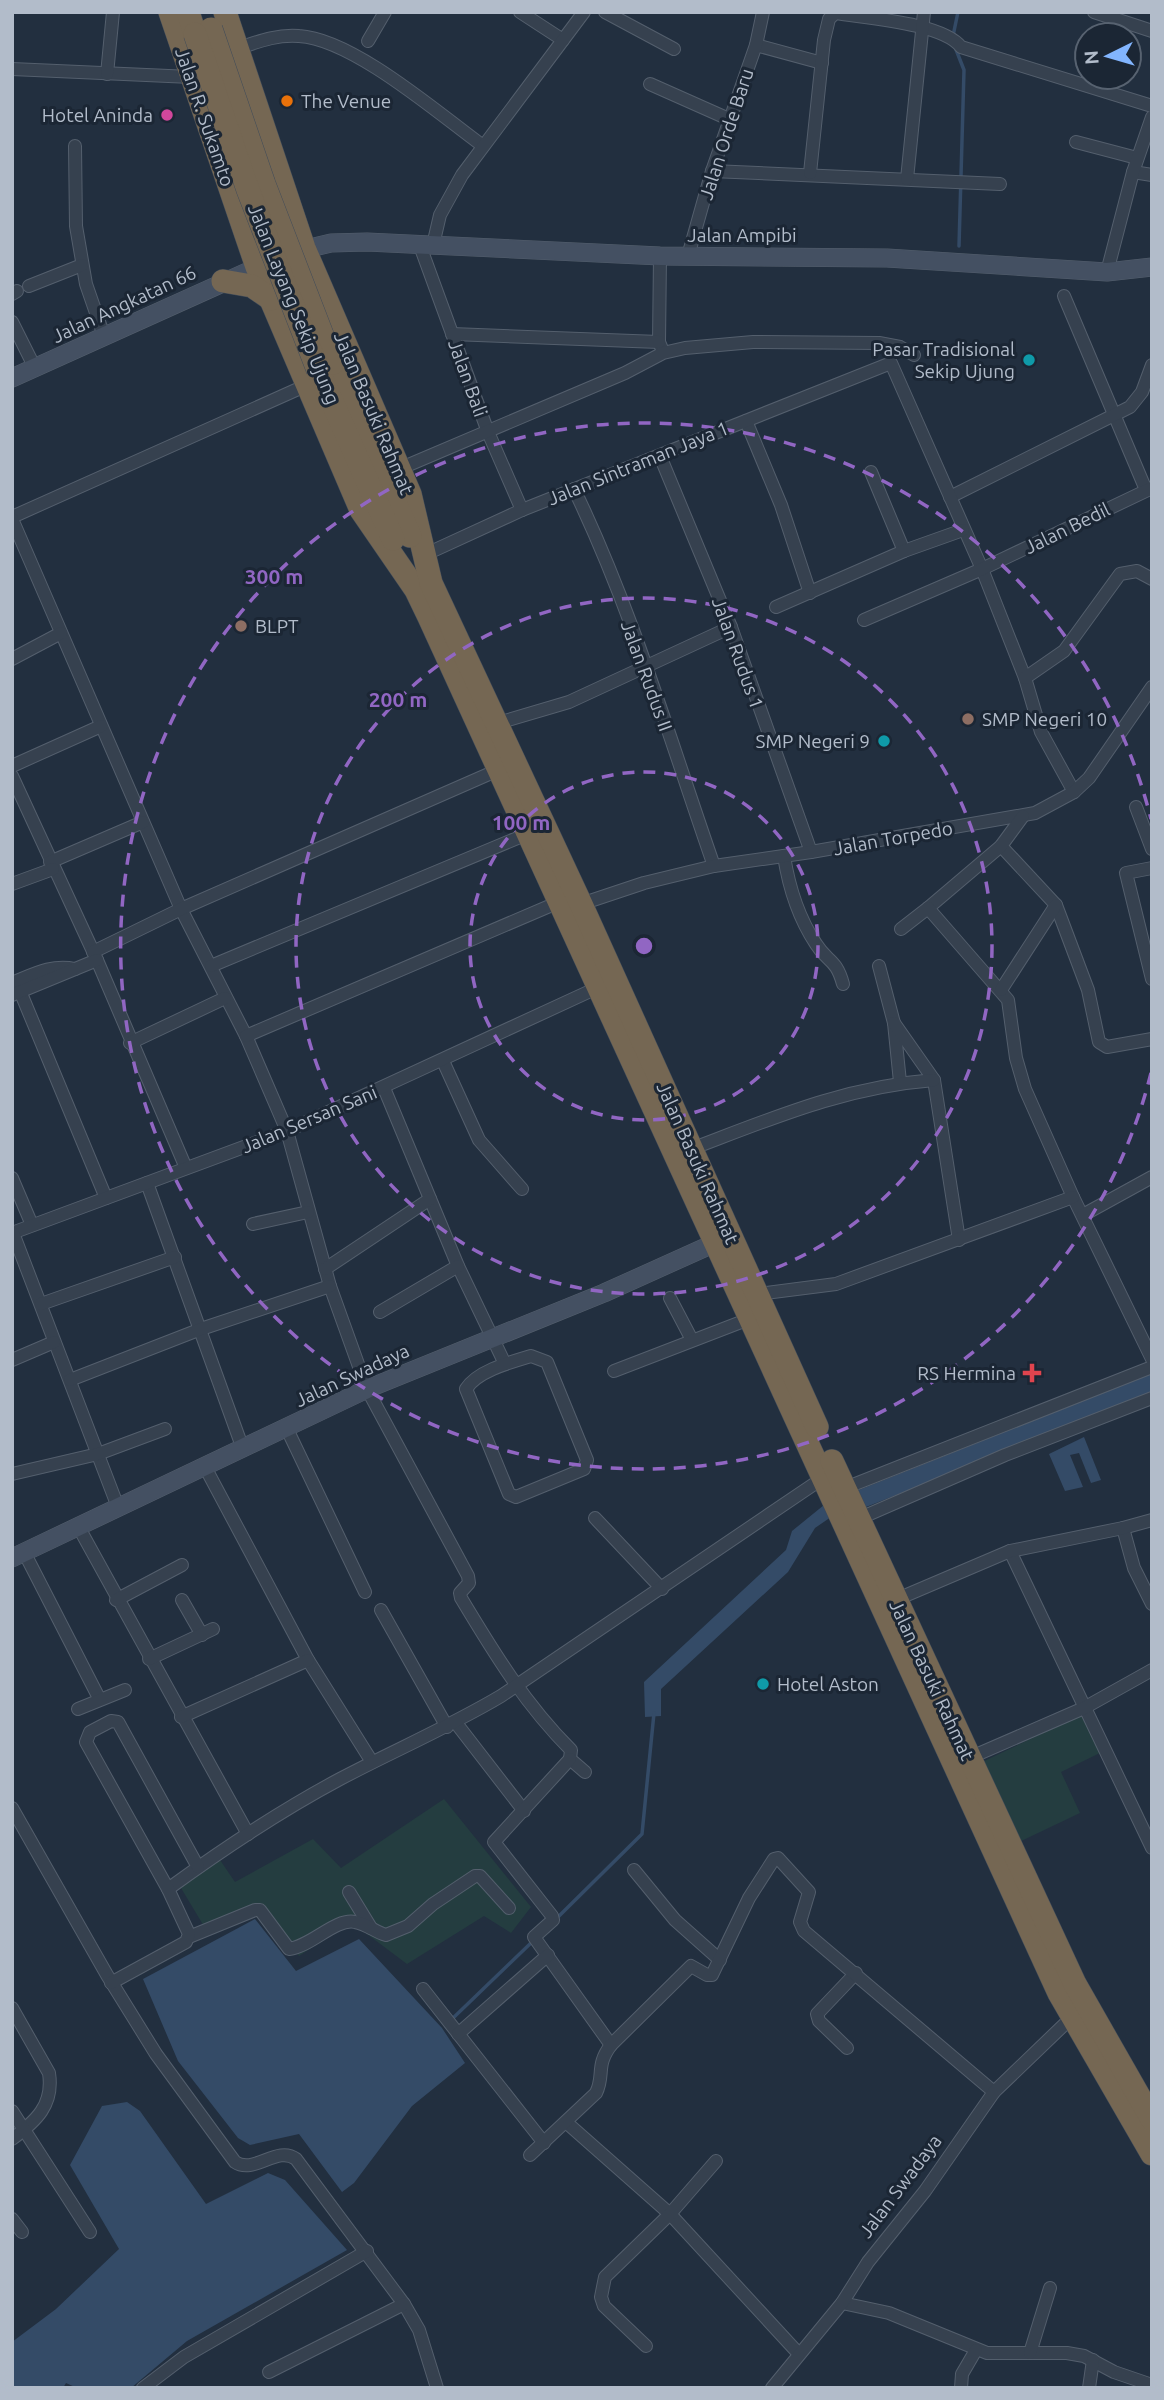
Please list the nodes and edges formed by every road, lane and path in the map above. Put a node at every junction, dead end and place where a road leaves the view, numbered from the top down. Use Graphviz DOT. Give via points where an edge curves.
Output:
graph roads {
  1 [pos="113,12"];
  2 [pos="170,12"];
  3 [pos="188,12"];
  4 [pos="385,12"];
  5 [pos="520,12"];
  6 [pos="584,12"];
  7 [pos="605,12"];
  8 [pos="763,12"];
  9 [pos="836,12"];
  10 [pos="924,12"];
  11 [pos="1094,12"];
  12 [pos="209,22"];
  13 [pos="923,28"];
  14 [pos="1152,32"];
  15 [pos="563,40"];
  16 [pos="368,41"];
  17 [pos="756,45"];
  18 [pos="674,49"];
  19 [pos="239,57"];
  20 [pos="821,62"];
  21 [pos="12,69"];
  22 [pos="107,74"];
  23 [pos="191,79"];
  24 [pos="650,84"];
  25 [pos="1152,106"];
  26 [pos="1152,117"];
  27 [pos="731,120"];
  28 [pos="1076,142"];
  29 [pos="75,146"];
  30 [pos="483,146"];
  31 [pos="1137,158"];
  32 [pos="712,171"];
  33 [pos="1133,172"];
  34 [pos="810,173"];
  35 [pos="1152,175"];
  36 [pos="907,179"];
  37 [pos="1000,184"];
  38 [pos="283,190"];
  39 [pos="234,201"];
  40 [pos="248,241"];
  41 [pos="426,244"];
  42 [pos="304,248"];
  43 [pos="660,256"];
  44 [pos="688,256"];
  45 [pos="82,265"];
  46 [pos="1152,267"];
  47 [pos="256,268"];
  48 [pos="1107,272"];
  49 [pos="223,282"];
  50 [pos="20,290"];
  51 [pos="1064,296"];
  52 [pos="326,299"];
  53 [pos="274,306"];
  54 [pos="12,323"];
  55 [pos="452,334"];
  56 [pos="104,336"];
  57 [pos="661,348"];
  58 [pos="914,355"];
  59 [pos="1152,365"];
  60 [pos="35,368"];
  61 [pos="319,373"];
  62 [pos="12,378"];
  63 [pos="1114,415"];
  64 [pos="746,421"];
  65 [pos="488,432"];
  66 [pos="660,456"];
  67 [pos="400,469"];
  68 [pos="871,472"];
  69 [pos="574,489"];
  70 [pos="1149,489"];
  71 [pos="950,497"];
  72 [pos="522,510"];
  73 [pos="12,519"];
  74 [pos="963,530"];
  75 [pos="18,549"];
  76 [pos="904,551"];
  77 [pos="425,555"];
  78 [pos="982,569"];
  79 [pos="1152,579"];
  80 [pos="423,586"];
  81 [pos="810,593"];
  82 [pos="776,607"];
  83 [pos="864,620"];
  84 [pos="731,627"];
  85 [pos="61,633"];
  86 [pos="12,659"];
  87 [pos="644,668"];
  88 [pos="1026,678"];
  89 [pos="1152,687"];
  90 [pos="498,723"];
  91 [pos="101,726"];
  92 [pos="12,766"];
  93 [pos="498,770"];
  94 [pos="12,776"];
  95 [pos="1074,792"];
  96 [pos="1136,807"];
  97 [pos="1023,817"];
  98 [pos="143,822"];
  99 [pos="527,834"];
  100 [pos="1001,846"];
  101 [pos="1152,849"];
  102 [pos="811,852"];
  103 [pos="784,856"];
  104 [pos="52,865"];
  105 [pos="714,866"];
  106 [pos="1152,868"];
  107 [pos="12,884"];
  108 [pos="570,903"];
  109 [pos="1056,905"];
  110 [pos="928,908"];
  111 [pos="181,909"];
  112 [pos="901,929"];
  113 [pos="95,956"];
  114 [pos="211,966"];
  115 [pos="879,966"];
  116 [pos="1152,979"];
  117 [pos="843,984"];
  118 [pos="599,987"];
  119 [pos="15,990"];
  120 [pos="1001,990"];
  121 [pos="225,998"];
  122 [pos="894,1023"];
  123 [pos="246,1036"];
  124 [pos="1152,1039"];
  125 [pos="130,1043"];
  126 [pos="443,1062"];
  127 [pos="933,1080"];
  128 [pos="900,1082"];
  129 [pos="384,1088"];
  130 [pos="287,1131"];
  131 [pos="691,1149"];
  132 [pos="186,1168"];
  133 [pos="1152,1177"];
  134 [pos="12,1178"];
  135 [pos="147,1183"];
  136 [pos="522,1189"];
  137 [pos="1073,1196"];
  138 [pos="106,1198"];
  139 [pos="430,1199"];
  140 [pos="308,1212"];
  141 [pos="1083,1215"];
  142 [pos="253,1224"];
  143 [pos="32,1225"];
  144 [pos="13,1233"];
  145 [pos="959,1240"];
  146 [pos="715,1243"];
  147 [pos="174,1257"];
  148 [pos="458,1266"];
  149 [pos="325,1269"];
  150 [pos="330,1286"];
  151 [pos="758,1294"];
  152 [pos="670,1298"];
  153 [pos="41,1304"];
  154 [pos="380,1312"];
  155 [pos="749,1319"];
  156 [pos="201,1329"];
  157 [pos="493,1339"];
  158 [pos="692,1340"];
  159 [pos="54,1342"];
  160 [pos="1152,1359"];
  161 [pos="12,1360"];
  162 [pos="505,1364"];
  163 [pos="1152,1367"];
  164 [pos="614,1371"];
  165 [pos="69,1380"];
  166 [pos="367,1389"];
  167 [pos="1152,1398"];
  168 [pos="164,1429"];
  169 [pos="287,1429"];
  170 [pos="243,1449"];
  171 [pos="98,1454"];
  172 [pos="205,1467"];
  173 [pos="12,1474"];
  174 [pos="836,1488"];
  175 [pos="118,1507"];
  176 [pos="595,1518"];
  177 [pos="852,1518"];
  178 [pos="1152,1520"];
  179 [pos="78,1527"];
  180 [pos="1124,1528"];
  181 [pos="1010,1551"];
  182 [pos="18,1555"];
  183 [pos="182,1565"];
  184 [pos="662,1589"];
  185 [pos="365,1592"];
  186 [pos="116,1600"];
  187 [pos="182,1600"];
  188 [pos="895,1600"];
  189 [pos="1152,1604"];
  190 [pos="381,1609"];
  191 [pos="149,1659"];
  192 [pos="308,1660"];
  193 [pos="1152,1670"];
  194 [pos="516,1687"];
  195 [pos="125,1690"];
  196 [pos="99,1698"];
  197 [pos="1084,1707"];
  198 [pos="78,1709"];
  199 [pos="181,1717"];
  200 [pos="452,1725"];
  201 [pos="969,1758"];
  202 [pos="570,1759"];
  203 [pos="372,1762"];
  204 [pos="585,1772"];
  205 [pos="12,1808"];
  206 [pos="524,1811"];
  207 [pos="248,1834"];
  208 [pos="1152,1848"];
  209 [pos="198,1867"];
  210 [pos="634,1870"];
  211 [pos="168,1889"];
  212 [pos="349,1892"];
  213 [pos="509,1908"];
  214 [pos="371,1928"];
  215 [pos="189,1937"];
  216 [pos="547,1954"];
  217 [pos="720,1960"];
  218 [pos="856,1973"];
  219 [pos="111,1983"];
  220 [pos="423,1989"];
  221 [pos="12,2008"];
  222 [pos="1070,2018"];
  223 [pos="456,2032"];
  224 [pos="611,2045"];
  225 [pos="847,2048"];
  226 [pos="994,2092"];
  227 [pos="12,2111"];
  228 [pos="1152,2119"];
  229 [pos="567,2123"];
  230 [pos="26,2129"];
  231 [pos="12,2139"];
  232 [pos="544,2143"];
  233 [pos="1152,2154"];
  234 [pos="530,2155"];
  235 [pos="716,2161"];
  236 [pos="670,2214"];
  237 [pos="12,2219"];
  238 [pos="22,2232"];
  239 [pos="90,2232"];
  240 [pos="367,2251"];
  241 [pos="1049,2288"];
  242 [pos="842,2303"];
  243 [pos="404,2304"];
  244 [pos="646,2346"];
  245 [pos="976,2350"];
  246 [pos="1030,2353"];
  247 [pos="799,2354"];
  248 [pos="1093,2360"];
  249 [pos="269,2372"];
  250 [pos="1152,2385"];
  251 [pos="144,2388"];
  252 [pos="437,2388"];
  253 [pos="772,2388"];
  254 [pos="961,2388"];
  255 [pos="1089,2388"];
  1 -- 22 [label="street"];
  2 -- 23 [label="highway, Jalan R. Sukamto"];
  3 -- 12 [label="highway, Jalan Layang Sekip Ujung"];
  4 -- 16 [label="street"];
  5 -- 15 [label="street"];
  6 -- 15 [label="street"];
  7 -- 18 [label="street"];
  8 -- 17 [label="street, Jalan Orde Baru"];
  9 -- 13 [label="street"];
  9 -- 20 [label="street" via="827,25"];
  10 -- 13 [label="street"];
  11 -- 14 [label="street"];
  12 -- 19 [label="highway"];
  12 -- 61 [label="highway, Jalan Layang Sekip Ujung, bridge" via="264,184"];
  13 -- 25 [label="street" via="951,38 961,47"];
  13 -- 36 [label="street"];
  15 -- 30 [label="street"];
  17 -- 20 [label="street"];
  17 -- 27 [label="street, Jalan Orde Baru"];
  19 -- 23 [label="highway" via="239,75 232,82 205,89"];
  19 -- 30 [label="street" via="286,36 303,36 338,47"];
  19 -- 38 [label="highway"];
  20 -- 34 [label="street"];
  21 -- 22 [label="street"];
  22 -- 23 [label="street"];
  23 -- 39 [label="highway, Jalan R. Sukamto"];
  24 -- 27 [label="street"];
  26 -- 31 [label="street"];
  27 -- 32 [label="street, Jalan Orde Baru"];
  28 -- 31 [label="street"];
  29 -- 45 [label="street" via="76,226"];
  30 -- 41 [label="street"];
  31 -- 33 [label="street"];
  32 -- 34 [label="street"];
  32 -- 44 [label="street, Jalan Orde Baru"];
  33 -- 35 [label="street"];
  33 -- 48 [label="street"];
  34 -- 36 [label="street"];
  36 -- 37 [label="street"];
  38 -- 39 [label="highway" via="280,212 272,226 259,227 249,221"];
  38 -- 42 [label="highway, Jalan Basuki Rahmat"];
  39 -- 40 [label="highway, Jalan R. Sukamto"];
  40 -- 47 [label="highway, Jalan R. Sukamto"];
  40 -- 49 [label="highway" via="238,266"];
  41 -- 42 [label="street, Jalan Ampibi" via="331,243"];
  41 -- 43 [label="street, Jalan Ampibi"];
  41 -- 55 [label="street, Jalan Bali"];
  42 -- 47 [label="street, Jalan Angkatan 66"];
  42 -- 52 [label="highway, Jalan Basuki Rahmat"];
  43 -- 44 [label="street, Jalan Ampibi"];
  43 -- 57 [label="street"];
  44 -- 48 [label="street, Jalan Ampibi" via="900,259"];
  45 -- 50 [label="street"];
  45 -- 56 [label="street"];
  46 -- 48 [label="street, Jalan Ampibi"];
  47 -- 49 [label="street, Jalan Angkatan 66"];
  47 -- 53 [label="highway, Jalan R. Sukamto"];
  49 -- 53 [label="highway" via="252,286"];
  49 -- 56 [label="street, Jalan Angkatan 66"];
  51 -- 63 [label="street"];
  52 -- 53 [label="highway" via="294,281 278,291"];
  52 -- 67 [label="highway, Jalan Basuki Rahmat"];
  53 -- 61 [label="highway, Jalan Basuki Rahmat"];
  54 -- 60 [label="street"];
  55 -- 57 [label="street"];
  55 -- 65 [label="street, Jalan Bali"];
  56 -- 60 [label="street, Jalan Angkatan 66"];
  57 -- 58 [label="street" via="753,342 878,343 900,346"];
  57 -- 65 [label="street"];
  59 -- 63 [label="street" via="1137,401"];
  60 -- 62 [label="street, Jalan Angkatan 66"];
  61 -- 73 [label="street"];
  61 -- 80 [label="highway, Jalan Layang Sekip Ujung"];
  61 -- 80 [label="highway, Jalan Basuki Rahmat" via="361,510"];
  63 -- 70 [label="street"];
  63 -- 71 [label="street"];
  64 -- 66 [label="street, Jalan Sintraman Jaya 1"];
  64 -- 71 [label="street, Jalan Sintraman Jaya 1" via="891,363"];
  64 -- 81 [label="street" via="781,505"];
  65 -- 67 [label="street"];
  65 -- 72 [label="street, Jalan Bali"];
  66 -- 69 [label="street, Jalan Sintraman Jaya 1"];
  66 -- 84 [label="street, Jalan Rudus 1"];
  67 -- 77 [label="highway, Jalan Basuki Rahmat"];
  68 -- 76 [label="street"];
  69 -- 72 [label="street, Jalan Sintraman Jaya 1"];
  69 -- 87 [label="street, Jalan Rudus II"];
  70 -- 78 [label="street, Jalan Bedil"];
  71 -- 74 [label="street"];
  72 -- 77 [label="street, Jalan Sintraman Jaya 1"];
  73 -- 75 [label="street"];
  74 -- 76 [label="street"];
  74 -- 78 [label="street"];
  75 -- 85 [label="street"];
  76 -- 81 [label="street"];
  77 -- 80 [label="highway, Jalan Basuki Rahmat"];
  78 -- 83 [label="street, Jalan Bedil"];
  78 -- 88 [label="street"];
  79 -- 88 [label="street" via="1137,571 1120,574 1065,651"];
  80 -- 90 [label="highway, Jalan Basuki Rahmat"];
  80 -- 93 [label="highway, Jalan Basuki Rahmat"];
  81 -- 82 [label="street"];
  84 -- 87 [label="street"];
  84 -- 102 [label="street, Jalan Rudus 1"];
  85 -- 86 [label="street"];
  85 -- 91 [label="street"];
  87 -- 90 [label="street" via="569,702"];
  87 -- 105 [label="street, Jalan Rudus II"];
  88 -- 95 [label="street" via="1041,732"];
  89 -- 95 [label="street, Jalan Torpedo" via="1107,756"];
  90 -- 108 [label="highway, Jalan Basuki Rahmat"];
  91 -- 92 [label="street"];
  91 -- 98 [label="street"];
  93 -- 99 [label="highway, Jalan Basuki Rahmat"];
  93 -- 111 [label="street"];
  94 -- 104 [label="street"];
  95 -- 97 [label="street, Jalan Torpedo"];
  96 -- 101 [label="street"];
  97 -- 100 [label="street"];
  97 -- 102 [label="street, Jalan Torpedo"];
  98 -- 104 [label="street"];
  98 -- 111 [label="street"];
  99 -- 108 [label="highway, Jalan Basuki Rahmat"];
  99 -- 114 [label="street"];
  100 -- 109 [label="street"];
  100 -- 110 [label="street"];
  102 -- 103 [label="street, Jalan Torpedo"];
  103 -- 105 [label="street, Jalan Torpedo"];
  103 -- 117 [label="street" via="801,917 818,947 838,967"];
  104 -- 107 [label="street"];
  104 -- 113 [label="street"];
  105 -- 108 [label="street, Jalan Torpedo"];
  106 -- 116 [label="street" via="1126,873"];
  108 -- 118 [label="highway, Jalan Basuki Rahmat"];
  108 -- 123 [label="street, Jalan Torpedo"];
  108 -- 131 [label="highway, Jalan Basuki Rahmat"];
  109 -- 120 [label="street"];
  109 -- 124 [label="street" via="1088,990 1101,1045"];
  110 -- 112 [label="street"];
  110 -- 120 [label="street"];
  111 -- 113 [label="street"];
  111 -- 114 [label="street"];
  113 -- 119 [label="street" via="75,969"];
  113 -- 125 [label="street"];
  114 -- 121 [label="street"];
  115 -- 122 [label="street"];
  118 -- 126 [label="street, Jalan Sersan Sani"];
  118 -- 146 [label="highway, Jalan Basuki Rahmat"];
  119 -- 138 [label="street"];
  120 -- 137 [label="street" via="1010,1009 1025,1089"];
  121 -- 123 [label="street"];
  121 -- 125 [label="street"];
  122 -- 127 [label="street"];
  122 -- 128 [label="street"];
  123 -- 130 [label="street"];
  125 -- 132 [label="street"];
  126 -- 129 [label="street, Jalan Sersan Sani"];
  126 -- 136 [label="street" via="480,1140"];
  127 -- 128 [label="street"];
  127 -- 145 [label="street"];
  128 -- 131 [label="street" via="826,1098"];
  129 -- 130 [label="street, Jalan Sersan Sani"];
  129 -- 139 [label="street"];
  130 -- 132 [label="street, Jalan Sersan Sani"];
  130 -- 140 [label="street"];
  131 -- 151 [label="highway, Jalan Basuki Rahmat"];
  132 -- 135 [label="street, Jalan Sersan Sani"];
  133 -- 141 [label="street"];
  134 -- 143 [label="street"];
  135 -- 138 [label="street, Jalan Sersan Sani"];
  135 -- 147 [label="street"];
  137 -- 141 [label="street"];
  137 -- 145 [label="street"];
  138 -- 143 [label="street, Jalan Sersan Sani"];
  139 -- 148 [label="street"];
  139 -- 149 [label="street"];
  140 -- 142 [label="street"];
  140 -- 149 [label="street"];
  141 -- 160 [label="street"];
  143 -- 144 [label="street, Jalan Sersan Sani"];
  144 -- 153 [label="street"];
  145 -- 151 [label="street" via="826,1287"];
  146 -- 155 [label="highway, Jalan Basuki Rahmat"];
  146 -- 157 [label="street, Jalan Swadaya"];
  147 -- 153 [label="street"];
  147 -- 156 [label="street"];
  148 -- 154 [label="street"];
  148 -- 157 [label="street"];
  149 -- 150 [label="street"];
  150 -- 156 [label="street"];
  150 -- 166 [label="street"];
  151 -- 174 [label="highway, Jalan Basuki Rahmat"];
  152 -- 158 [label="street"];
  153 -- 159 [label="street"];
  155 -- 158 [label="street"];
  155 -- 174 [label="highway, Jalan Basuki Rahmat"];
  156 -- 165 [label="street"];
  156 -- 170 [label="street"];
  157 -- 162 [label="street"];
  157 -- 166 [label="street, Jalan Swadaya"];
  158 -- 164 [label="street"];
  159 -- 161 [label="street"];
  159 -- 165 [label="street"];
  162 -- 162 [label="street" via="472,1382 466,1394 509,1493 516,1496 583,1469 587,1455 547,1362 531,1356"];
  163 -- 174 [label="street"];
  165 -- 171 [label="street"];
  166 -- 169 [label="street, Jalan Swadaya"];
  166 -- 194 [label="street" via="468,1576 461,1598"];
  167 -- 177 [label="street"];
  168 -- 171 [label="street"];
  169 -- 170 [label="street, Jalan Swadaya"];
  169 -- 185 [label="street"];
  170 -- 172 [label="street, Jalan Swadaya"];
  171 -- 173 [label="street"];
  171 -- 175 [label="street"];
  172 -- 175 [label="street, Jalan Swadaya"];
  172 -- 192 [label="street"];
  174 -- 177 [label="highway, Jalan Basuki Rahmat"];
  174 -- 184 [label="street"];
  175 -- 179 [label="street, Jalan Swadaya"];
  176 -- 184 [label="street"];
  177 -- 188 [label="highway, Jalan Basuki Rahmat"];
  177 -- 222 [label="highway, Jalan Basuki Rahmat"];
  178 -- 180 [label="street"];
  179 -- 182 [label="street, Jalan Swadaya"];
  179 -- 186 [label="street"];
  180 -- 181 [label="street"];
  180 -- 189 [label="street" via="1134,1568"];
  181 -- 188 [label="street"];
  181 -- 197 [label="street"];
  182 -- 196 [label="street"];
  183 -- 186 [label="street"];
  184 -- 194 [label="street"];
  186 -- 191 [label="street"];
  187 -- 191 [label="street" via="207,1632"];
  188 -- 201 [label="highway, Jalan Basuki Rahmat"];
  190 -- 200 [label="street"];
  191 -- 199 [label="street"];
  192 -- 199 [label="street"];
  192 -- 203 [label="street"];
  193 -- 197 [label="street"];
  194 -- 200 [label="street"];
  194 -- 202 [label="street" via="571,1750"];
  195 -- 196 [label="street"];
  196 -- 198 [label="street"];
  197 -- 201 [label="street"];
  197 -- 208 [label="street"];
  199 -- 207 [label="street"];
  200 -- 203 [label="street"];
  200 -- 206 [label="street"];
  201 -- 228 [label="highway, Jalan Basuki Rahmat" via="1075,1984"];
  202 -- 204 [label="street"];
  202 -- 206 [label="street"];
  203 -- 207 [label="street"];
  205 -- 219 [label="street"];
  206 -- 216 [label="street" via="494,1842 553,1917 535,1938"];
  207 -- 209 [label="street"];
  209 -- 211 [label="street"];
  209 -- 211 [label="street" via="118,1722 111,1720 90,1732 86,1742"];
  210 -- 217 [label="street" via="675,1920"];
  211 -- 215 [label="street"];
  212 -- 214 [label="street"];
  213 -- 214 [label="street" via="475,1876 408,1926 386,1935"];
  214 -- 215 [label="street" via="347,1921 304,1947 289,1949 260,1910 255,1910"];
  215 -- 219 [label="street"];
  216 -- 223 [label="street"];
  216 -- 224 [label="street"];
  217 -- 218 [label="street" via="749,1898 778,1858 810,1892 802,1928"];
  217 -- 224 [label="street" via="710,1976 691,1966"];
  218 -- 225 [label="street" via="817,2014"];
  218 -- 226 [label="street"];
  219 -- 240 [label="street" via="235,2162 241,2166 283,2154 292,2156"];
  220 -- 223 [label="street"];
  221 -- 230 [label="street" via="49,2073 49,2099"];
  222 -- 226 [label="street, Jalan Swadaya"];
  222 -- 233 [label="highway, Jalan Basuki Rahmat"];
  223 -- 232 [label="street"];
  224 -- 229 [label="street" via="601,2059 596,2093"];
  226 -- 242 [label="street, Jalan Swadaya"];
  227 -- 230 [label="street"];
  229 -- 232 [label="street"];
  229 -- 236 [label="street"];
  230 -- 231 [label="street"];
  230 -- 239 [label="street"];
  232 -- 234 [label="street"];
  235 -- 236 [label="street"];
  236 -- 244 [label="street" via="604,2277 601,2288 608,2313"];
  236 -- 247 [label="street"];
  237 -- 238 [label="street"];
  240 -- 243 [label="street"];
  240 -- 251 [label="street" via="184,2357"];
  241 -- 246 [label="street"];
  242 -- 245 [label="street" via="889,2313"];
  242 -- 247 [label="street, Jalan Swadaya"];
  243 -- 249 [label="street"];
  243 -- 252 [label="street" via="419,2330"];
  245 -- 246 [label="street"];
  245 -- 254 [label="street" via="962,2374"];
  246 -- 248 [label="street" via="1067,2353"];
  247 -- 253 [label="street, Jalan Swadaya"];
  248 -- 250 [label="street"];
  248 -- 255 [label="street"];
}
